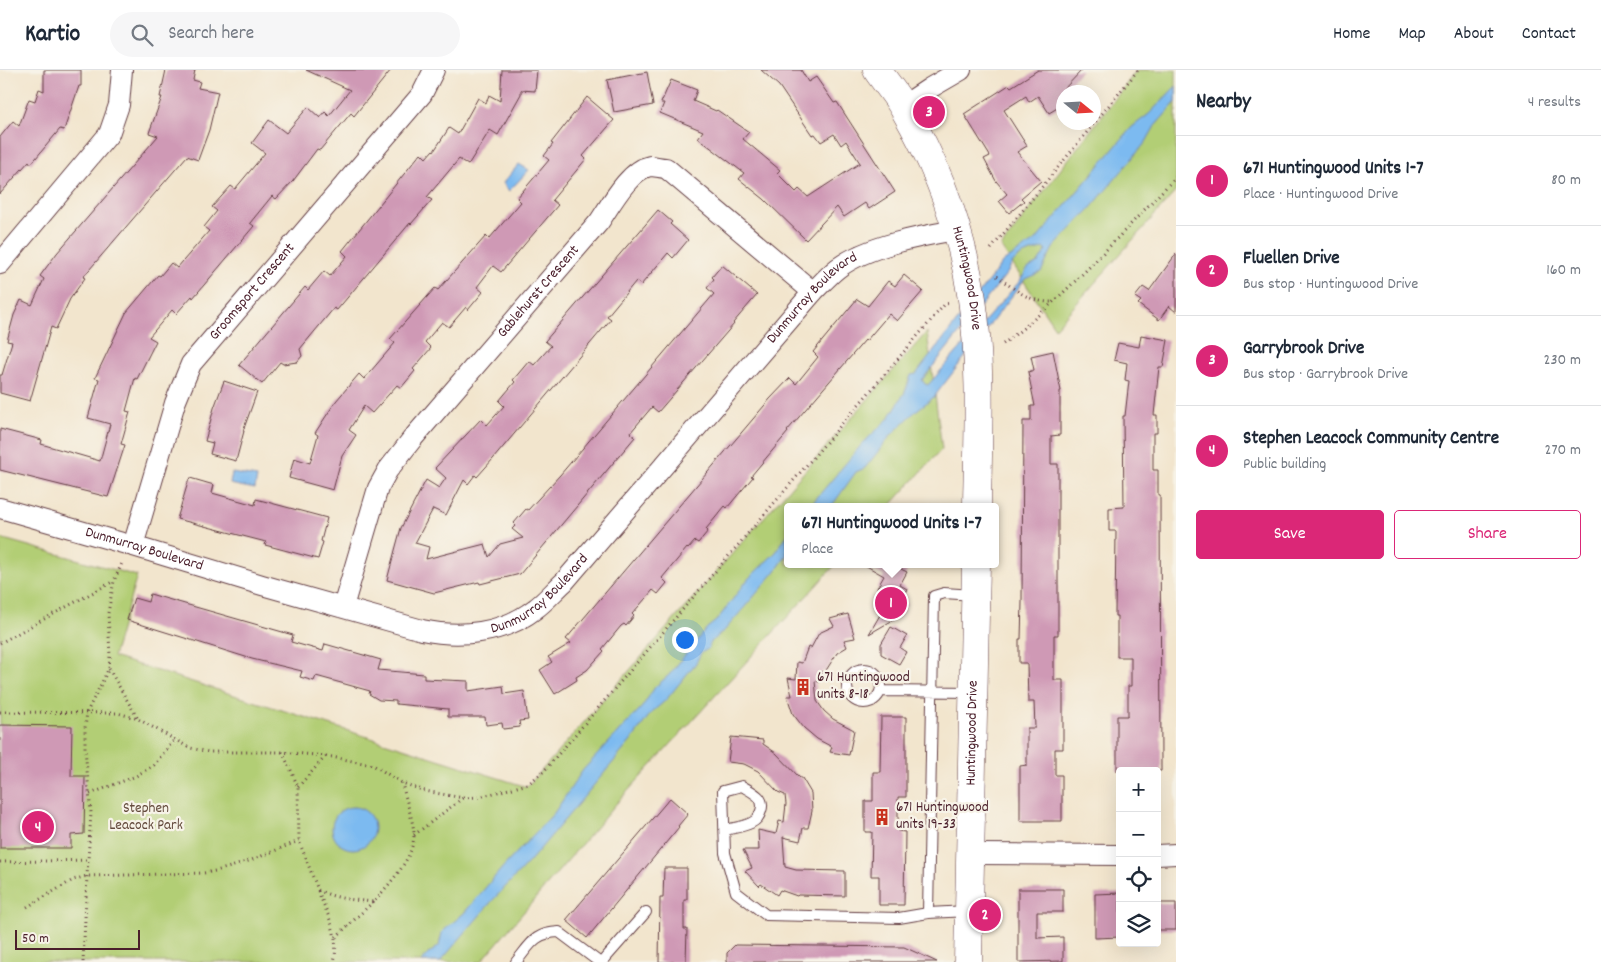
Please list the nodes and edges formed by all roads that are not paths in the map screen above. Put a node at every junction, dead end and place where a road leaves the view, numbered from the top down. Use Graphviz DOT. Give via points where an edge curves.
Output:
graph roads {
  1 [pos="122,70"];
  2 [pos="434,70"];
  3 [pos="877,70"];
  4 [pos="961,70"];
  5 [pos="903,106"];
  6 [pos="956,230"];
  7 [pos="0,264"];
  8 [pos="813,292"];
  9 [pos="977,503"];
  10 [pos="0,508"];
  11 [pos="134,546"];
  12 [pos="976,568"];
  13 [pos="975,595"];
  14 [pos="343,607"];
  15 [pos="880,691"];
  16 [pos="973,692"];
  17 [pos="932,693"];
  18 [pos="724,830"];
  19 [pos="970,854"];
  20 [pos="1176,854"];
  21 [pos="1116,855"];
  22 [pos="1161,855"];
  23 [pos="969,911"];
  24 [pos="646,912"];
  25 [pos="928,913"];
  26 [pos="516,962"];
  27 [pos="600,962"];
  28 [pos="968,962"];
  1 -- 7 [label="street" via="120,105 109,134"];
  2 -- 11 [label="street, Groomsport Crescent" via="422,94 404,116 191,364 175,403"];
  3 -- 5 [label="street, Huntingwood Drive"];
  4 -- 5 [label="street"];
  5 -- 6 [label="street, Huntingwood Drive" via="936,171"];
  6 -- 8 [label="street, Dunmurray Boulevard" via="893,244 850,260"];
  6 -- 9 [label="street, Huntingwood Drive" via="970,284 977,349"];
  8 -- 14 [label="street, Dunmurray Boulevard" via="564,582 533,610 502,627 482,632 439,634"];
  8 -- 14 [label="street, Gablehurst Crescent" via="666,168 650,166 637,172 620,190 599,222 388,470 378,488"];
  10 -- 11 [label="street, Dunmurray Boulevard"];
  11 -- 14 [label="street, Dunmurray Boulevard" via="262,586"];
  12 -- 13 [label="street, Huntingwood Drive"];
  13 -- 16 [label="street, Huntingwood Drive"];
  13 -- 17 [label="lane" via="944,593 934,596"];
  15 -- 17 [label="lane"];
  16 -- 17 [label="lane"];
  16 -- 19 [label="street, Huntingwood Drive"];
  17 -- 25 [label="lane"];
  18 -- 18 [label="lane" via="724,791 742,786 756,794 762,801 757,820"];
  18 -- 25 [label="lane" via="725,853 736,892 766,915 899,918"];
  19 -- 21 [label="street"];
  19 -- 23 [label="street, Huntingwood Drive"];
  20 -- 22 [label="street"];
  23 -- 25 [label="lane"];
  23 -- 28 [label="street, Huntingwood Drive"];
  24 -- 27 [label="lane"];
  26 -- 27 [label="lane" via="532,942 545,933 559,932"];
}
